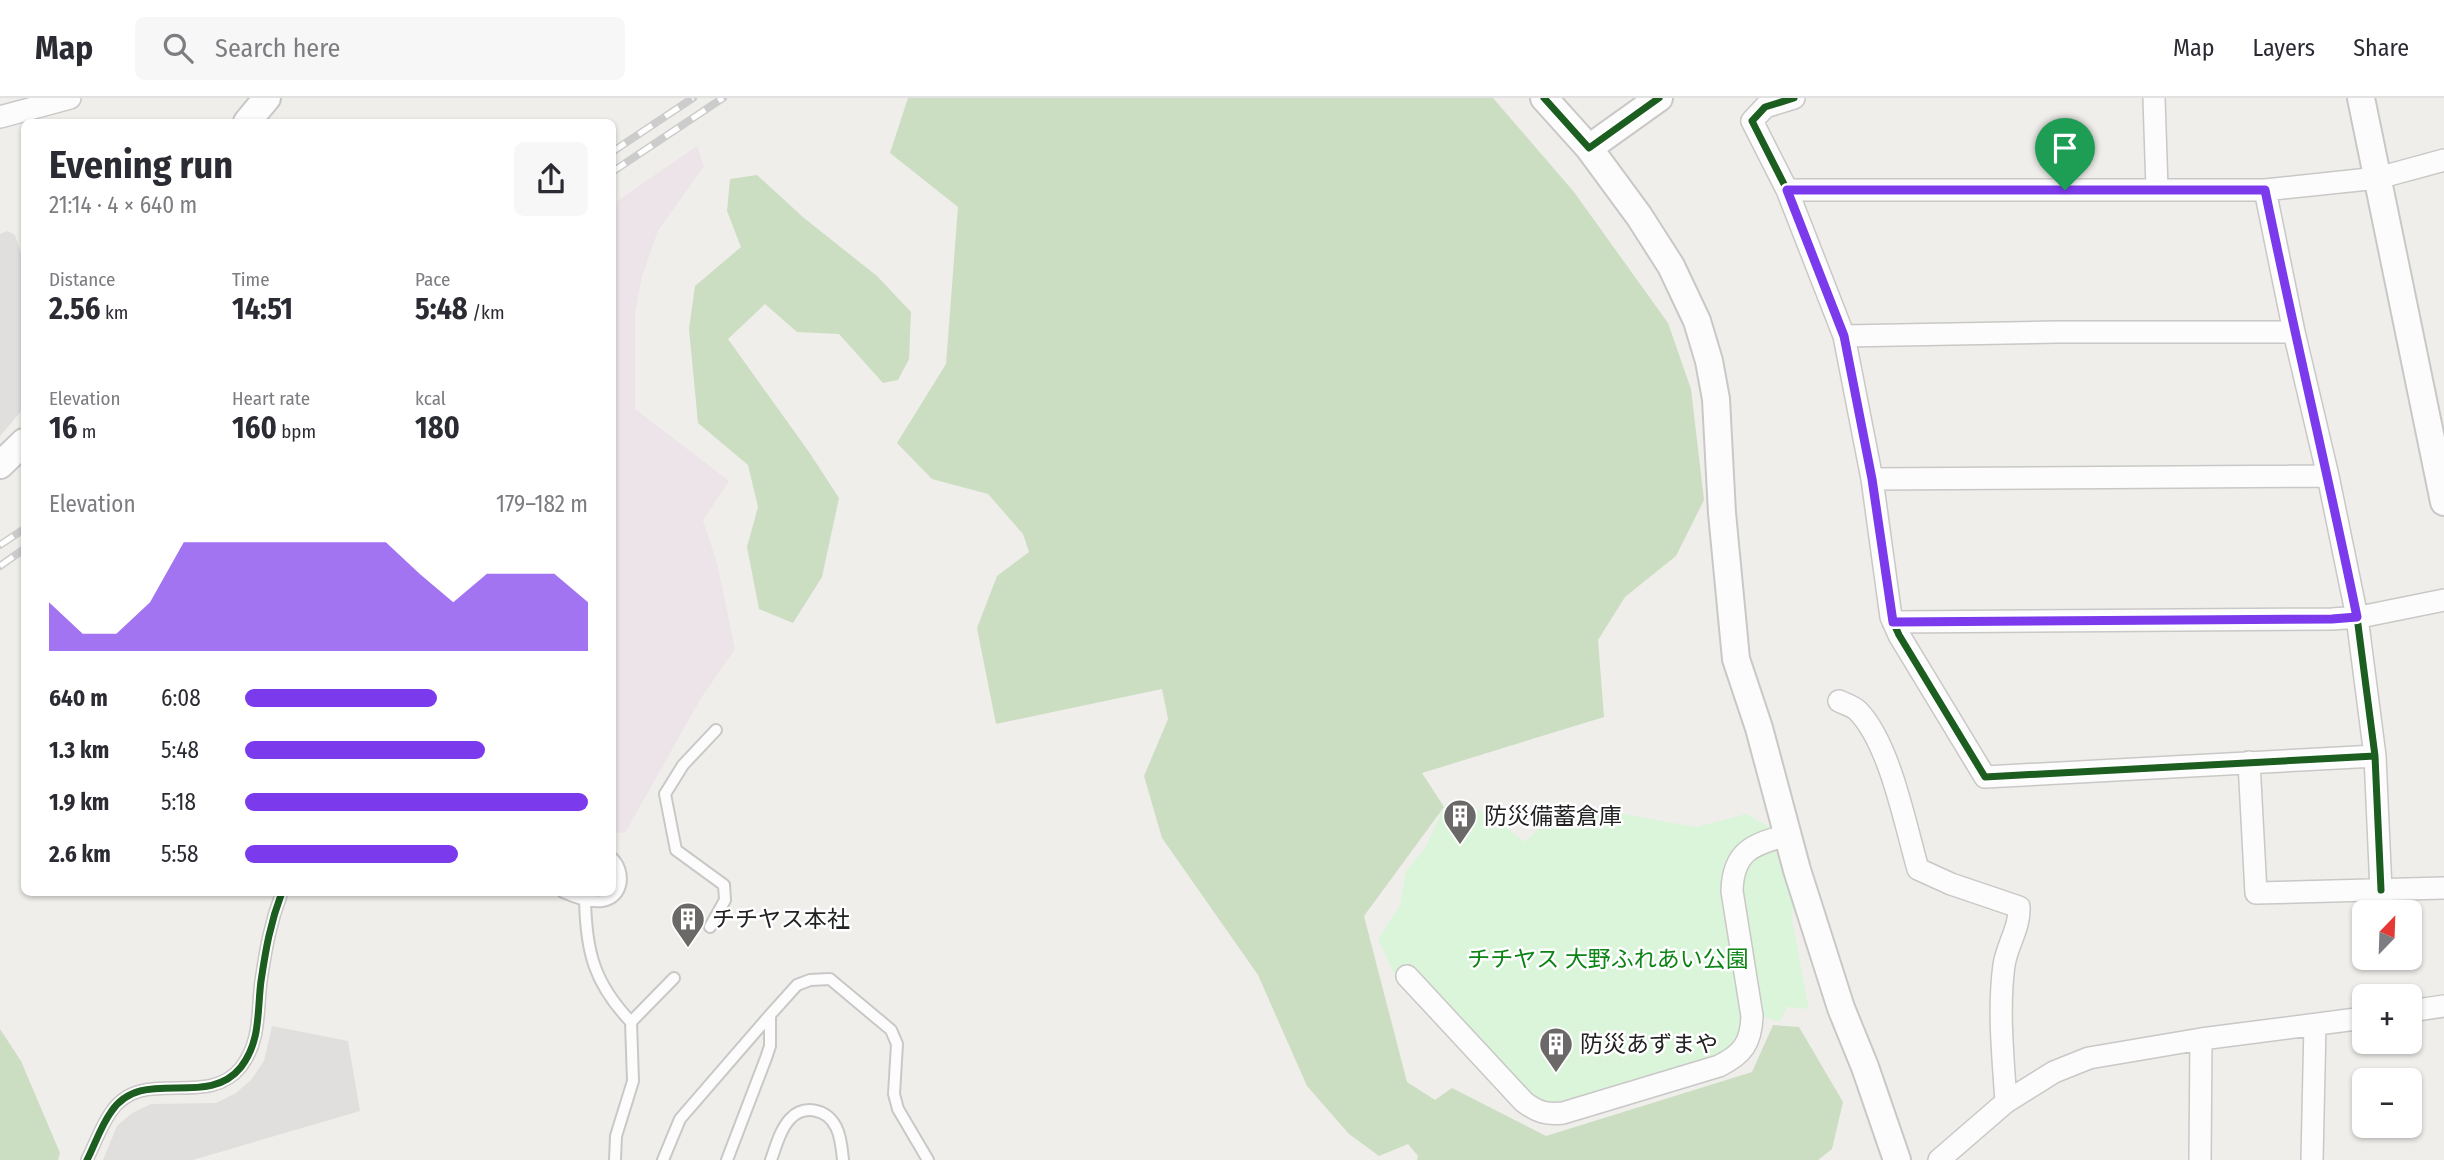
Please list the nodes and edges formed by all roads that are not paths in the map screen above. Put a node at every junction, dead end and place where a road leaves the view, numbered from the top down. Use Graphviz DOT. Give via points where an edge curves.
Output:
graph roads {
  1 [pos="71,98"];
  2 [pos="267,98"];
  3 [pos="1544,98"];
  4 [pos="1659,98"];
  5 [pos="1794,98"];
  6 [pos="2154,98"];
  7 [pos="2361,98"];
  8 [pos="0,117"];
  9 [pos="250,119"];
  10 [pos="1589,148"];
  11 [pos="2444,160"];
  12 [pos="2378,178"];
  13 [pos="2157,189"];
  14 [pos="1787,190"];
  15 [pos="2265,190"];
  16 [pos="2294,332"];
  17 [pos="1844,336"];
  18 [pos="21,445"];
  19 [pos="0,465"];
  20 [pos="2328,477"];
  21 [pos="1872,479"];
  22 [pos="2444,502"];
  23 [pos="2444,600"];
  24 [pos="2357,617"];
  25 [pos="1893,622"];
  26 [pos="1839,701"];
  27 [pos="716,730"];
  28 [pos="2375,756"];
  29 [pos="2249,762"];
  30 [pos="1788,835"];
  31 [pos="616,863"];
  32 [pos="2444,888"];
  33 [pos="2381,890"];
  34 [pos="616,894"];
  35 [pos="280,896"];
  36 [pos="577,896"];
  37 [pos="611,896"];
  38 [pos="710,927"];
  39 [pos="1407,976"];
  40 [pos="674,978"];
  41 [pos="2444,1006"];
  42 [pos="2422,1009"];
  43 [pos="770,1015"];
  44 [pos="2352,1020"];
  45 [pos="631,1022"];
  46 [pos="2315,1025"];
  47 [pos="2201,1039"];
  48 [pos="2006,1102"];
  49 [pos="87,1160"];
  50 [pos="615,1160"];
  51 [pos="663,1160"];
  52 [pos="727,1160"];
  53 [pos="771,1160"];
  54 [pos="843,1160"];
  55 [pos="928,1160"];
  56 [pos="1897,1160"];
  57 [pos="1938,1160"];
  58 [pos="2200,1160"];
  59 [pos="2312,1160"];
  1 -- 8 [label="street"];
  2 -- 9 [label="street"];
  3 -- 10 [label="street"];
  4 -- 10 [label="street"];
  5 -- 14 [label="street" via="1765,107 1752,121"];
  6 -- 13 [label="street"];
  7 -- 12 [label="street"];
  10 -- 30 [label="street" via="1671,266 1697,321 1709,361 1719,423 1721,513 1736,659"];
  11 -- 12 [label="street"];
  12 -- 15 [label="street"];
  12 -- 22 [label="street"];
  13 -- 14 [label="street"];
  13 -- 15 [label="street"];
  14 -- 17 [label="street"];
  15 -- 16 [label="street"];
  16 -- 17 [label="street"];
  16 -- 20 [label="street"];
  17 -- 21 [label="street"];
  18 -- 19 [label="street"];
  20 -- 21 [label="street"];
  20 -- 24 [label="street"];
  21 -- 25 [label="street"];
  23 -- 24 [label="street"];
  24 -- 25 [label="street"];
  24 -- 28 [label="street"];
  25 -- 29 [label="street" via="1986,777"];
  26 -- 48 [label="street" via="1857,709 1874,734 1918,869 2019,907 2020,920 2004,962"];
  27 -- 38 [label="lane" via="683,765 665,794 677,850 724,885 725,900"];
  28 -- 29 [label="street"];
  28 -- 33 [label="street"];
  29 -- 33 [label="street" via="2256,893"];
  30 -- 39 [label="street" via="1750,848 1732,874 1751,1032 1734,1059 1719,1066 1549,1115 1524,1102"];
  30 -- 56 [label="street" via="1841,1008"];
  31 -- 34 [label="lane" via="622,876"];
  32 -- 33 [label="street"];
  35 -- 49 [label="lane" via="270,923 253,1049 240,1069 223,1083 206,1088 150,1087 136,1092 111,1110"];
  36 -- 37 [label="lane" via="601,901"];
  36 -- 45 [label="lane" via="598,979"];
  40 -- 45 [label="lane"];
  41 -- 42 [label="street"];
  43 -- 51 [label="lane" via="680,1119"];
  43 -- 52 [label="lane" via="770,1046"];
  43 -- 55 [label="lane" via="797,985 830,979 891,1030 897,1044 894,1094 898,1109"];
  44 -- 46 [label="street"];
  45 -- 50 [label="lane" via="633,1081 616,1136"];
  46 -- 47 [label="street"];
  46 -- 59 [label="street"];
  47 -- 48 [label="street" via="2089,1058 2054,1072"];
  47 -- 58 [label="street"];
  48 -- 57 [label="street"];
  53 -- 54 [label="lane" via="792,1117 814,1109 828,1115 837,1128"];
}
